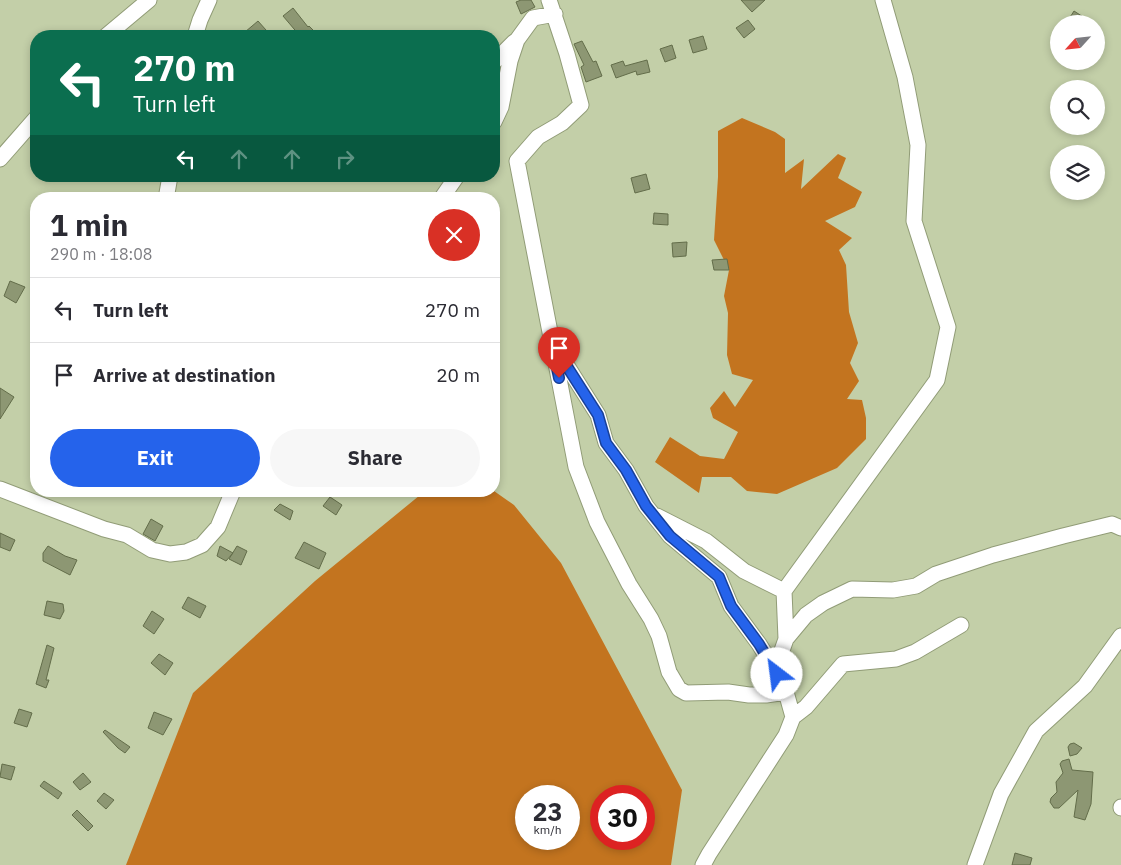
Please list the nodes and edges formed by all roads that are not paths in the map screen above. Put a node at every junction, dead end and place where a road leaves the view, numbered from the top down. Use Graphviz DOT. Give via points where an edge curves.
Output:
graph roads {
  1 [pos="149,0"];
  2 [pos="209,0"];
  3 [pos="883,0"];
  4 [pos="552,7"];
  5 [pos="113,30"];
  6 [pos="197,30"];
  7 [pos="516,40"];
  8 [pos="500,56"];
  9 [pos="500,109"];
  10 [pos="30,125"];
  11 [pos="0,159"];
  12 [pos="552,343"];
  13 [pos="0,489"];
  14 [pos="231,497"];
  15 [pos="652,513"];
  16 [pos="1121,528"];
  17 [pos="784,591"];
  18 [pos="961,625"];
  19 [pos="1121,636"];
  20 [pos="786,639"];
  21 [pos="777,674"];
  22 [pos="786,692"];
  23 [pos="793,717"];
  24 [pos="704,865"];
  25 [pos="974,865"];
  1 -- 5 [label="street"];
  2 -- 6 [label="street"];
  3 -- 17 [label="street" via="905,77 918,145 914,221 948,327 936,380"];
  4 -- 7 [label="street" via="533,18"];
  4 -- 12 [label="street" via="581,105 562,123 538,137 517,161"];
  7 -- 8 [label="street"];
  7 -- 9 [label="street"];
  10 -- 11 [label="street"];
  12 -- 15 [label="street" via="598,415 606,443"];
  12 -- 22 [label="street" via="576,467 597,522 659,636 674,682 686,693 766,695"];
  13 -- 14 [label="street" via="127,535 152,550 170,554 202,545 218,528"];
  15 -- 17 [label="street" via="706,541 744,570"];
  15 -- 21 [label="street" via="670,536 719,577 731,606"];
  16 -- 20 [label="street" via="1112,524 993,555 936,574 916,586 894,590 852,589 806,615"];
  17 -- 20 [label="street"];
  18 -- 23 [label="street" via="915,652 896,659 844,664"];
  19 -- 25 [label="street" via="1085,686 1036,730 1001,794"];
  20 -- 21 [label="street"];
  21 -- 22 [label="street"];
  22 -- 23 [label="street"];
  23 -- 24 [label="street" via="786,735"];
}
